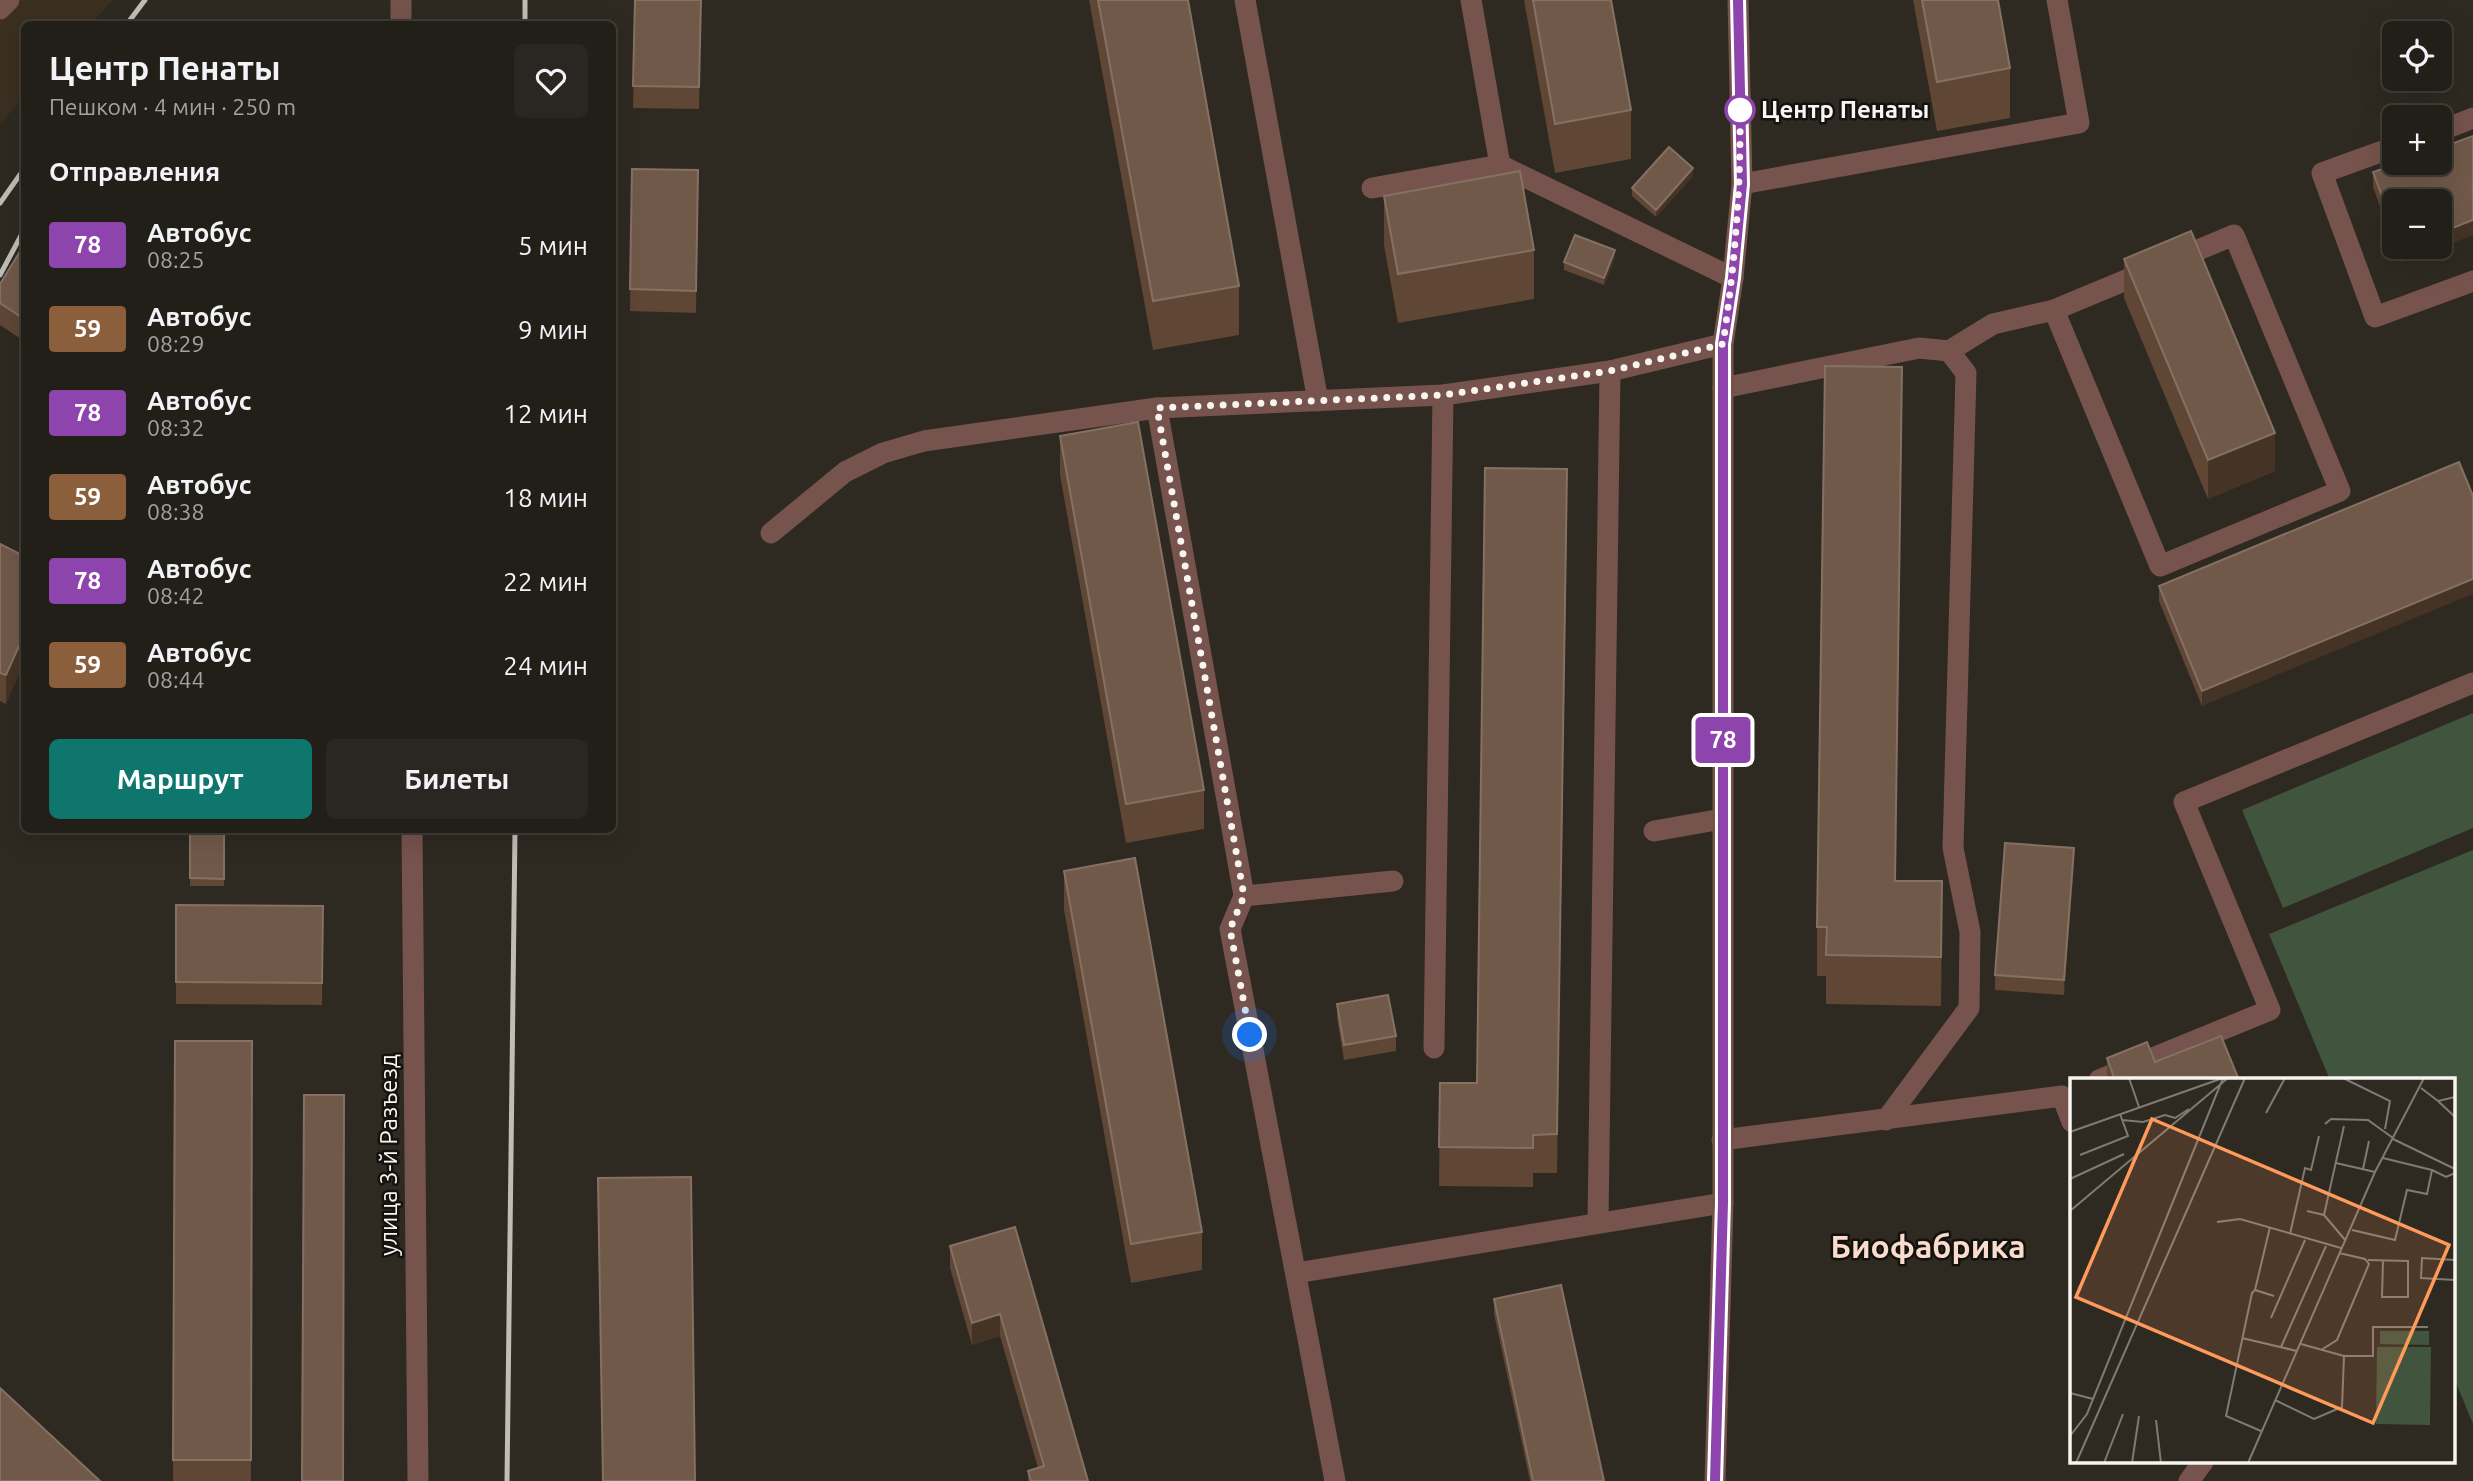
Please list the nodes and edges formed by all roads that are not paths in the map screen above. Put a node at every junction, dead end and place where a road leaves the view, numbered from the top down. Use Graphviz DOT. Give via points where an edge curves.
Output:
graph roads {
  1 [pos="9,0"];
  2 [pos="401,0"];
  3 [pos="1245,0"];
  4 [pos="1471,0"];
  5 [pos="1738,0"];
  6 [pos="2057,0"];
  7 [pos="0,9"];
  8 [pos="401,21"];
  9 [pos="2473,118"];
  10 [pos="2452,126"];
  11 [pos="2382,151"];
  12 [pos="1500,165"];
  13 [pos="1742,184"];
  14 [pos="1372,188"];
  15 [pos="1733,278"];
  16 [pos="2473,281"];
  17 [pos="2054,310"];
  18 [pos="1723,344"];
  19 [pos="1950,351"];
  20 [pos="1610,371"];
  21 [pos="1723,388"];
  22 [pos="1443,395"];
  23 [pos="1318,401"];
  24 [pos="1157,408"];
  25 [pos="771,533"];
  26 [pos="2473,683"];
  27 [pos="1723,819"];
  28 [pos="1654,831"];
  29 [pos="412,833"];
  30 [pos="1393,881"];
  31 [pos="1244,896"];
  32 [pos="1434,1048"];
  33 [pos="2104,1078"];
  34 [pos="2067,1094"];
  35 [pos="1886,1120"];
  36 [pos="1722,1140"];
  37 [pos="1723,1203"];
  38 [pos="1598,1221"];
  39 [pos="1296,1273"];
  40 [pos="2202,1464"];
  41 [pos="418,1481"];
  42 [pos="1335,1481"];
  43 [pos="1715,1481"];
  44 [pos="2189,1481"];
  1 -- 7 [label="street"];
  2 -- 8 [label="street"];
  3 -- 23 [label="street"];
  4 -- 12 [label="street"];
  5 -- 13 [label="street"];
  6 -- 13 [label="street" via="2078,123"];
  9 -- 10 [label="street"];
  11 -- 16 [label="street" via="2322,173 2375,317"];
  12 -- 14 [label="street"];
  12 -- 15 [label="street"];
  13 -- 15 [label="street"];
  15 -- 18 [label="street"];
  17 -- 17 [label="street" via="2160,566 2340,491 2234,235"];
  17 -- 19 [label="street" via="1993,324"];
  18 -- 20 [label="street"];
  18 -- 21 [label="street"];
  19 -- 21 [label="street" via="1919,348"];
  19 -- 35 [label="street" via="1966,373 1953,848 1970,932 1969,1007"];
  20 -- 22 [label="street"];
  20 -- 38 [label="street"];
  21 -- 27 [label="street"];
  22 -- 23 [label="street"];
  22 -- 32 [label="street"];
  23 -- 24 [label="street"];
  24 -- 25 [label="street" via="924,441 883,453 845,471"];
  24 -- 31 [label="street"];
  26 -- 33 [label="street" via="2184,802 2270,1010"];
  27 -- 28 [label="street"];
  27 -- 36 [label="street"];
  29 -- 41 [label="street, улица 3-й Разъезд"];
  30 -- 31 [label="street"];
  31 -- 39 [label="street" via="1230,929"];
  34 -- 35 [label="street"];
  35 -- 36 [label="street"];
  36 -- 37 [label="street"];
  37 -- 38 [label="street"];
  37 -- 43 [label="street"];
  38 -- 39 [label="street"];
  39 -- 42 [label="street"];
  40 -- 44 [label="street"];
}
